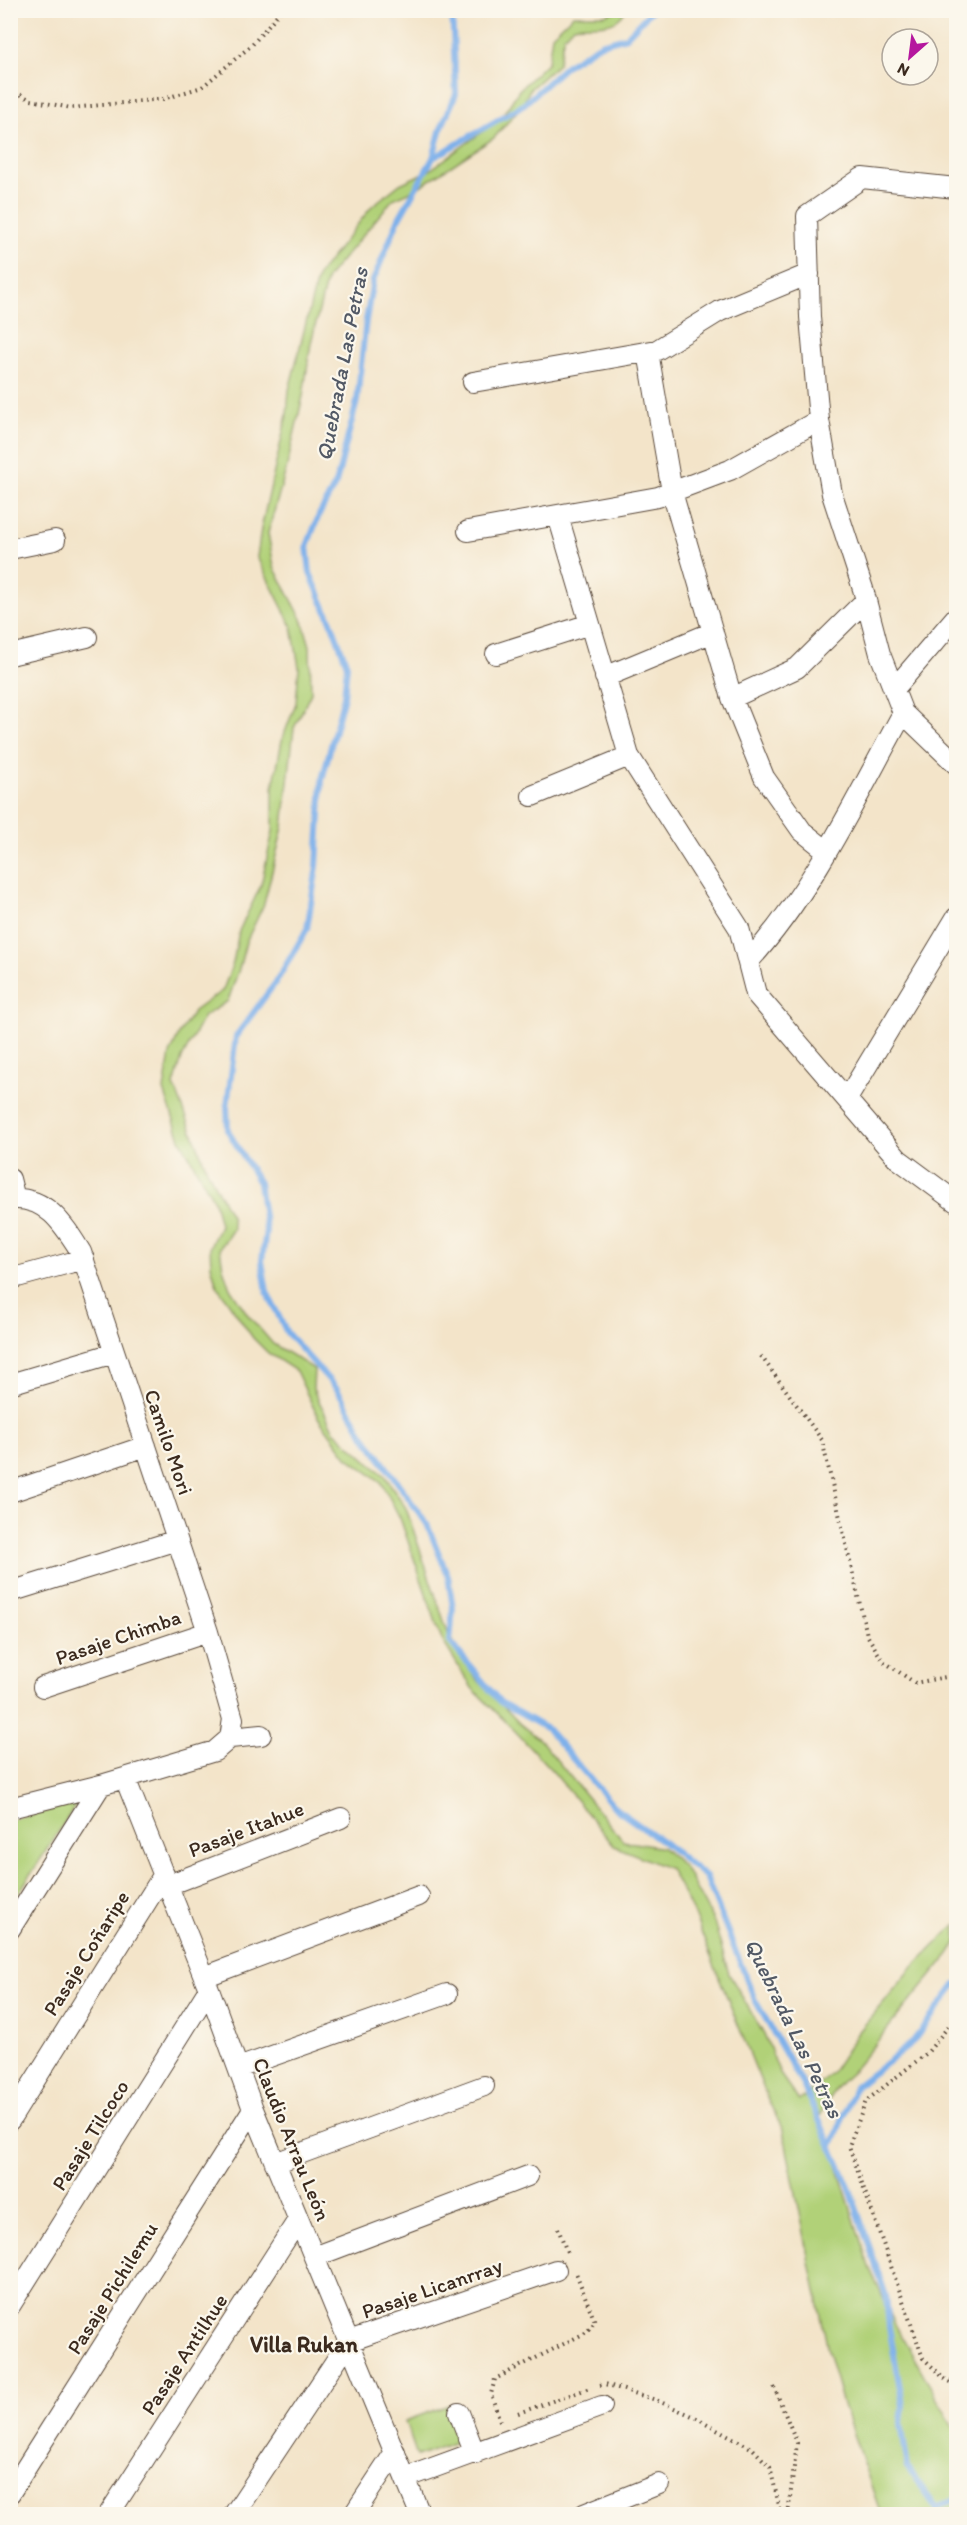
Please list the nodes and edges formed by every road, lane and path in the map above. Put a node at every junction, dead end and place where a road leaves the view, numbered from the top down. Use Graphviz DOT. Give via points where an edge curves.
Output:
graph roads {
  1 [pos="281,10"];
  2 [pos="10,89"];
  3 [pos="957,188"];
  4 [pos="808,274"];
  5 [pos="648,352"];
  6 [pos="473,382"];
  7 [pos="819,420"];
  8 [pos="672,492"];
  9 [pos="558,516"];
  10 [pos="468,531"];
  11 [pos="54,540"];
  12 [pos="10,549"];
  13 [pos="866,600"];
  14 [pos="957,617"];
  15 [pos="590,624"];
  16 [pos="713,632"];
  17 [pos="87,637"];
  18 [pos="496,654"];
  19 [pos="10,655"];
  20 [pos="606,677"];
  21 [pos="895,688"];
  22 [pos="732,698"];
  23 [pos="903,713"];
  24 [pos="629,756"];
  25 [pos="957,764"];
  26 [pos="532,796"];
  27 [pos="827,850"];
  28 [pos="957,918"];
  29 [pos="749,961"];
  30 [pos="847,1098"];
  31 [pos="10,1179"];
  32 [pos="13,1199"];
  33 [pos="957,1202"];
  34 [pos="84,1259"];
  35 [pos="10,1279"];
  36 [pos="114,1353"];
  37 [pos="761,1356"];
  38 [pos="10,1384"];
  39 [pos="146,1446"];
  40 [pos="10,1492"];
  41 [pos="177,1540"];
  42 [pos="10,1592"];
  43 [pos="208,1632"];
  44 [pos="957,1675"];
  45 [pos="43,1687"];
  46 [pos="261,1735"];
  47 [pos="230,1738"];
  48 [pos="125,1778"];
  49 [pos="101,1785"];
  50 [pos="10,1808"];
  51 [pos="341,1818"];
  52 [pos="166,1879"];
  53 [pos="419,1896"];
  54 [pos="10,1929"];
  55 [pos="206,1983"];
  56 [pos="447,1994"];
  57 [pos="957,2018"];
  58 [pos="238,2068"];
  59 [pos="484,2086"];
  60 [pos="253,2109"];
  61 [pos="10,2120"];
  62 [pos="275,2163"];
  63 [pos="528,2176"];
  64 [pos="298,2220"];
  65 [pos="558,2228"];
  66 [pos="314,2257"];
  67 [pos="567,2266"];
  68 [pos="10,2306"];
  69 [pos="349,2341"];
  70 [pos="957,2384"];
  71 [pos="774,2387"];
  72 [pos="602,2406"];
  73 [pos="459,2413"];
  74 [pos="500,2421"];
  75 [pos="467,2433"];
  76 [pos="395,2452"];
  77 [pos="475,2454"];
  78 [pos="405,2478"];
  79 [pos="659,2484"];
  80 [pos="10,2493"];
  81 [pos="109,2514"];
  82 [pos="234,2514"];
  83 [pos="354,2514"];
  84 [pos="420,2514"];
  85 [pos="584,2514"];
  86 [pos="781,2514"];
  87 [pos="788,2514"];
  1 -- 2 [label="path" via="252,45 202,87 163,99 71,108 31,100"];
  3 -- 4 [label="street" via="862,178 807,216"];
  4 -- 5 [label="street" via="720,311"];
  4 -- 7 [label="street"];
  5 -- 6 [label="street"];
  5 -- 8 [label="street"];
  7 -- 8 [label="street" via="730,470"];
  7 -- 13 [label="street" via="832,494"];
  8 -- 9 [label="street"];
  8 -- 16 [label="street"];
  9 -- 10 [label="street"];
  9 -- 15 [label="street"];
  11 -- 12 [label="street"];
  13 -- 21 [label="street" via="880,654"];
  13 -- 22 [label="street" via="797,668"];
  14 -- 21 [label="street"];
  15 -- 18 [label="street"];
  15 -- 20 [label="street"];
  16 -- 20 [label="street"];
  16 -- 22 [label="street"];
  17 -- 19 [label="street"];
  20 -- 24 [label="street"];
  21 -- 23 [label="street"];
  22 -- 27 [label="street" via="764,777 802,831"];
  23 -- 25 [label="street"];
  23 -- 27 [label="street"];
  24 -- 26 [label="street"];
  24 -- 29 [label="street" via="739,928"];
  27 -- 29 [label="street" via="775,932"];
  28 -- 30 [label="street"];
  29 -- 30 [label="street" via="756,994"];
  30 -- 33 [label="street" via="898,1159"];
  31 -- 32 [label="street"];
  32 -- 34 [label="street, Camilo Mori" via="54,1212"];
  34 -- 35 [label="street"];
  34 -- 36 [label="street, Camilo Mori"];
  36 -- 38 [label="street"];
  36 -- 39 [label="street, Camilo Mori"];
  37 -- 44 [label="path" via="822,1440 867,1635 883,1661 915,1683"];
  39 -- 40 [label="street"];
  39 -- 41 [label="street, Camilo Mori"];
  41 -- 42 [label="street"];
  41 -- 43 [label="street, Camilo Mori"];
  43 -- 45 [label="street, Pasaje Chimba"];
  43 -- 47 [label="street, Camilo Mori" via="233,1719"];
  46 -- 47 [label="street"];
  47 -- 48 [label="street" via="215,1751"];
  48 -- 49 [label="street"];
  48 -- 52 [label="street, Claudio Arrau León"];
  49 -- 50 [label="street"];
  49 -- 54 [label="street"];
  51 -- 52 [label="street, Pasaje Itahue"];
  52 -- 55 [label="street, Claudio Arrau León"];
  52 -- 61 [label="street, Pasaje Coñaripe"];
  53 -- 55 [label="street"];
  55 -- 58 [label="street, Claudio Arrau León"];
  55 -- 68 [label="street, Pasaje Tilcoco"];
  56 -- 58 [label="street"];
  57 -- 70 [label="path" via="927,2053 866,2101 849,2146 923,2358 946,2380"];
  58 -- 60 [label="street, Claudio Arrau León"];
  59 -- 62 [label="street"];
  60 -- 62 [label="street, Claudio Arrau León"];
  60 -- 80 [label="street, Pasaje Pichilemu"];
  62 -- 64 [label="street, Claudio Arrau León"];
  63 -- 66 [label="street"];
  64 -- 66 [label="street, Claudio Arrau León"];
  64 -- 81 [label="street, Pasaje Antilhue"];
  65 -- 67 [label="path"];
  66 -- 69 [label="street, Claudio Arrau León"];
  67 -- 69 [label="street, Pasaje Licanrray"];
  67 -- 74 [label="path" via="595,2322 587,2332 495,2379 491,2394"];
  69 -- 76 [label="street, Claudio Arrau León"];
  69 -- 82 [label="street, Pasaje Licanrray"];
  71 -- 87 [label="path" via="797,2443"];
  72 -- 77 [label="street"];
  73 -- 75 [label="street"];
  74 -- 75 [label="path"];
  74 -- 86 [label="path" via="577,2390 604,2384 656,2400 753,2449 770,2467"];
  75 -- 77 [label="street"];
  76 -- 78 [label="street, Claudio Arrau León"];
  76 -- 83 [label="street"];
  77 -- 78 [label="street"];
  78 -- 84 [label="street, Claudio Arrau León"];
  79 -- 85 [label="street"];
}
